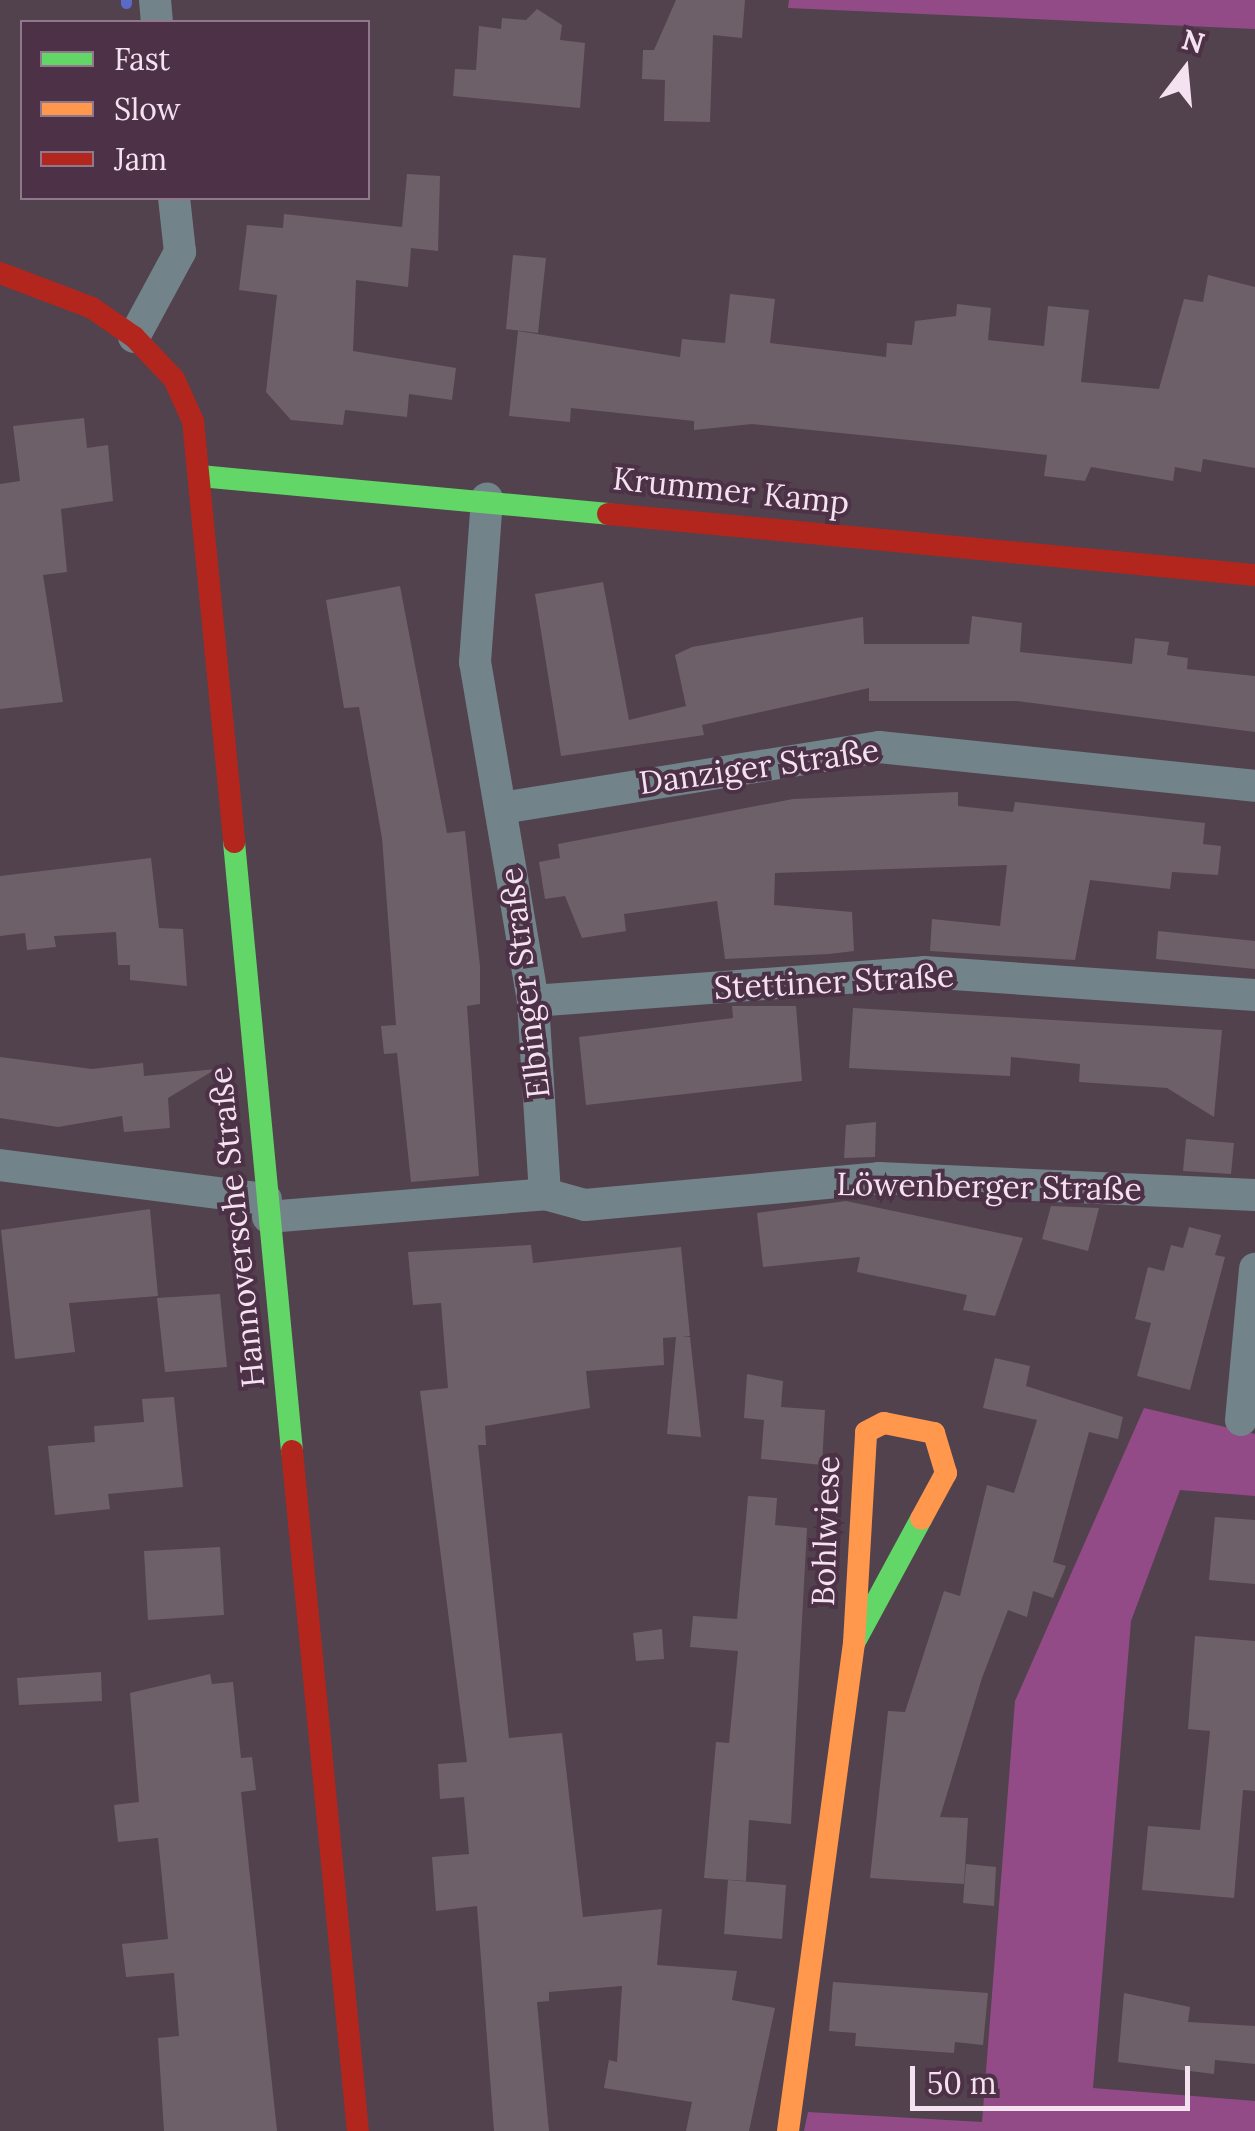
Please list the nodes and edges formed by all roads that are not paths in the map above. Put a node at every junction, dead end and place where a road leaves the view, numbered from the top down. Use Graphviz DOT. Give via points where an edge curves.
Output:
graph roads {
  1 [pos="174,200"];
  2 [pos="0,274"];
  3 [pos="134,337"];
  4 [pos="200,476"];
  5 [pos="487,498"];
  6 [pos="1255,575"];
  7 [pos="1255,786"];
  8 [pos="502,808"];
  9 [pos="1255,995"];
  10 [pos="533,1002"];
  11 [pos="0,1165"];
  12 [pos="545,1194"];
  13 [pos="1255,1196"];
  14 [pos="267,1208"];
  15 [pos="1255,1269"];
  16 [pos="1241,1420"];
  17 [pos="854,1643"];
  18 [pos="358,2131"];
  19 [pos="788,2131"];
  1 -- 3 [label="street" via="180,252"];
  2 -- 3 [label="street, Hannoversche Straße" via="92,308"];
  3 -- 4 [label="street, Hannoversche Straße" via="174,379 193,420"];
  4 -- 5 [label="street, Krummer Kamp"];
  4 -- 14 [label="street, Hannoversche Straße"];
  5 -- 6 [label="street, Krummer Kamp"];
  5 -- 8 [label="street, Elbinger Straße" via="473,623"];
  7 -- 8 [label="street, Danziger Straße" via="879,747"];
  8 -- 10 [label="street, Elbinger Straße"];
  9 -- 10 [label="street, Stettiner Straße" via="924,972"];
  10 -- 12 [label="street, Elbinger Straße"];
  11 -- 14 [label="street"];
  12 -- 13 [label="street, Löwenberger Straße" via="585,1204 879,1178"];
  12 -- 14 [label="street"];
  14 -- 18 [label="street, Hannoversche Straße"];
  15 -- 16 [label="street"];
  17 -- 17 [label="street, Bohlwiese" via="946,1473 934,1433 884,1423 862,1441"];
  17 -- 19 [label="street, Bohlwiese"];
}
